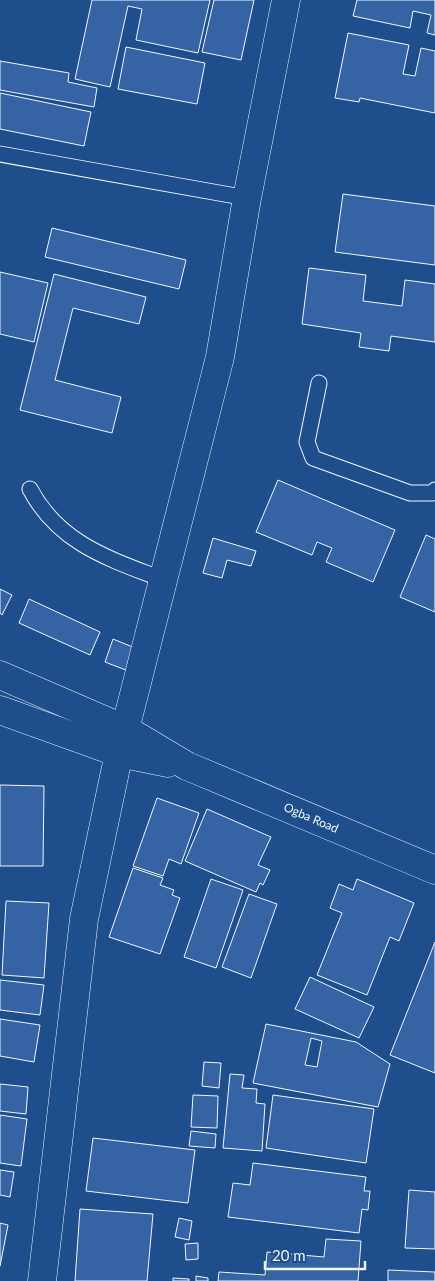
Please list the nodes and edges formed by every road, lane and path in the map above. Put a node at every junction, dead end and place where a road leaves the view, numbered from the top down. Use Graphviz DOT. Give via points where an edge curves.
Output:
graph roads {
  1 [pos="286,0"];
  2 [pos="0,154"];
  3 [pos="247,198"];
  4 [pos="319,383"];
  5 [pos="30,489"];
  6 [pos="435,490"];
  7 [pos="164,580"];
  8 [pos="0,675"];
  9 [pos="0,710"];
  10 [pos="122,741"];
  11 [pos="435,870"];
  12 [pos="42,1281"];
  1 -- 3 [label="street"];
  2 -- 3 [label="lane"];
  3 -- 7 [label="street" via="220,357"];
  4 -- 6 [label="lane" via="307,442 313,458 410,493 432,493"];
  5 -- 7 [label="lane" via="38,505 68,535 92,551"];
  7 -- 10 [label="street"];
  8 -- 10 [label="street, Ogba Road"];
  9 -- 10 [label="street, Ogba Road"];
  10 -- 11 [label="street, Ogba Road"];
  10 -- 12 [label="street" via="84,919"];
}
